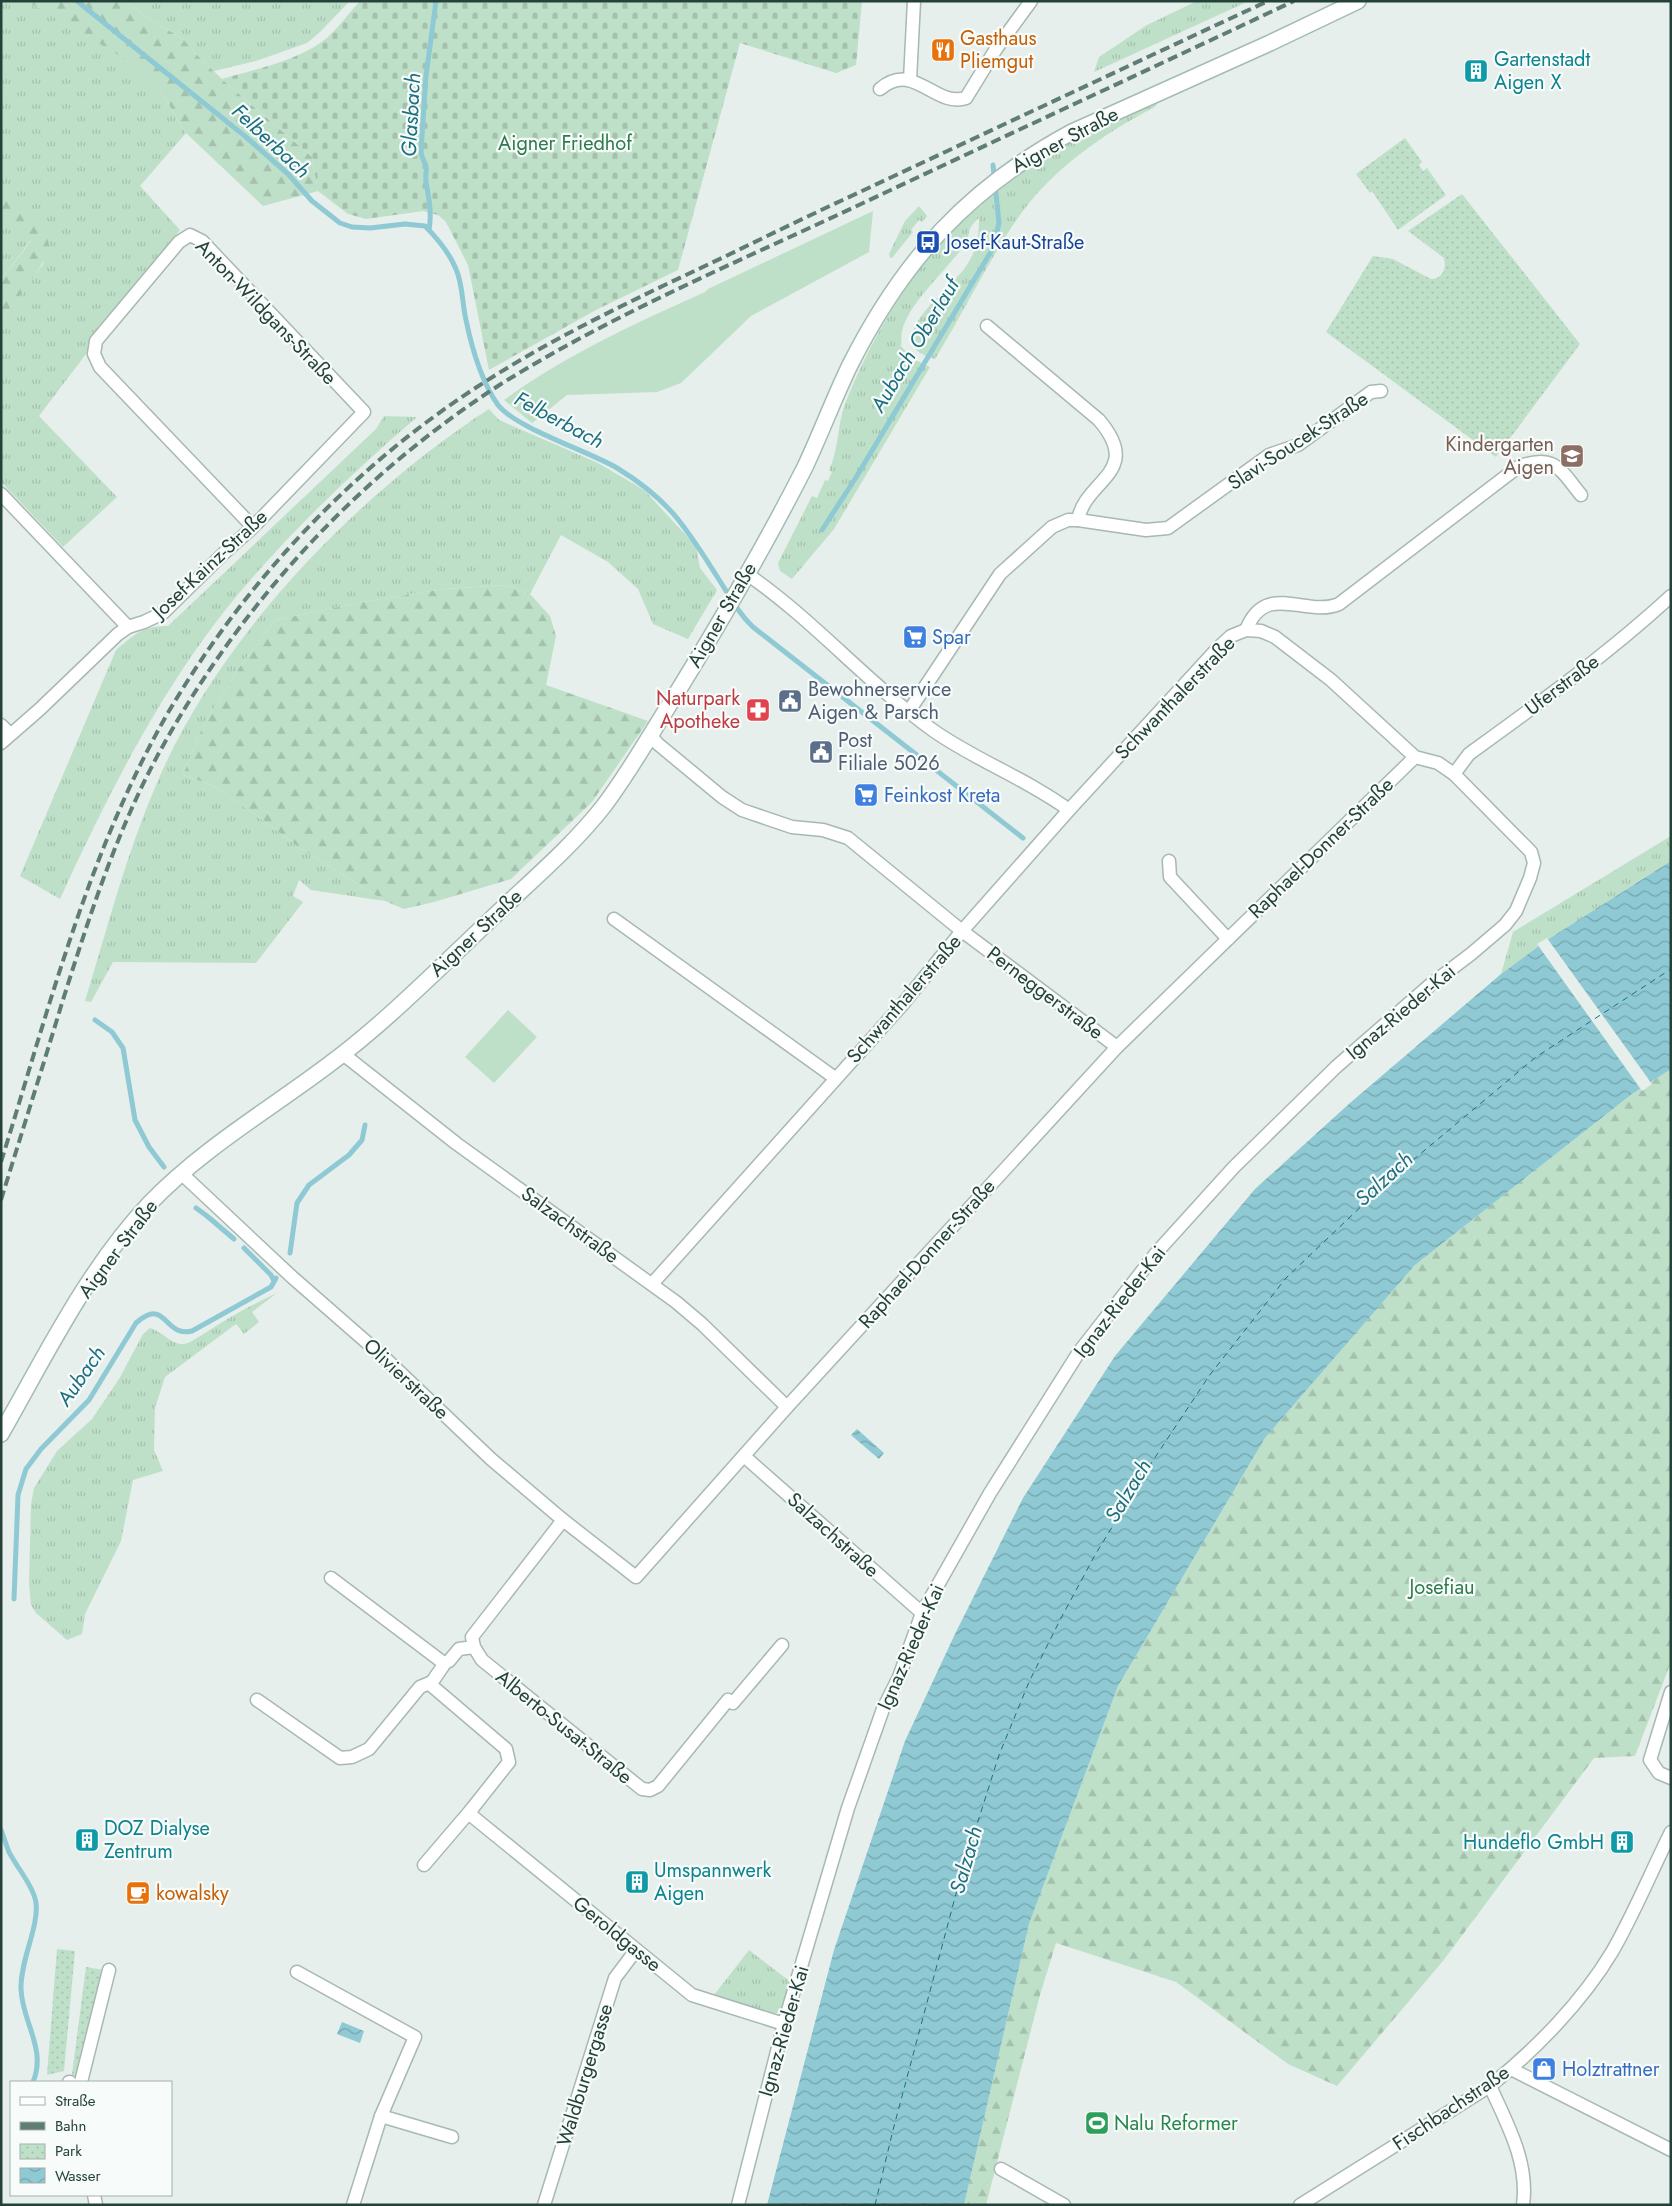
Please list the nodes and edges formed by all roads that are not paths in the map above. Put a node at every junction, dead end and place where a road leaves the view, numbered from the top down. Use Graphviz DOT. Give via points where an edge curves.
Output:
graph roads {
  1 [pos="914,1"];
  2 [pos="1031,1"];
  3 [pos="1358,1"];
  4 [pos="910,80"];
  5 [pos="880,89"];
  6 [pos="987,326"];
  7 [pos="1381,391"];
  8 [pos="364,412"];
  9 [pos="1,494"];
  10 [pos="1581,495"];
  11 [pos="1078,520"];
  12 [pos="253,527"];
  13 [pos="747,574"];
  14 [pos="1671,596"];
  15 [pos="128,627"];
  16 [pos="1246,630"];
  17 [pos="909,711"];
  18 [pos="4,734"];
  19 [pos="650,735"];
  20 [pos="1415,757"];
  21 [pos="1454,774"];
  22 [pos="1069,810"];
  23 [pos="1169,861"];
  24 [pos="614,919"];
  25 [pos="962,930"];
  26 [pos="1228,939"];
  27 [pos="1117,1047"];
  28 [pos="343,1054"];
  29 [pos="835,1078"];
  30 [pos="182,1174"];
  31 [pos="652,1284"];
  32 [pos="787,1407"];
  33 [pos="1,1434"];
  34 [pos="744,1456"];
  35 [pos="563,1520"];
  36 [pos="636,1577"];
  37 [pos="331,1578"];
  38 [pos="922,1614"];
  39 [pos="782,1645"];
  40 [pos="474,1648"];
  41 [pos="442,1664"];
  42 [pos="432,1682"];
  43 [pos="1671,1692"];
  44 [pos="257,1700"];
  45 [pos="1671,1778"];
  46 [pos="471,1810"];
  47 [pos="1671,1832"];
  48 [pos="424,1865"];
  49 [pos="636,1950"];
  50 [pos="109,1970"];
  51 [pos="297,1972"];
  52 [pos="784,2024"];
  53 [pos="1512,2069"];
  54 [pos="80,2081"];
  55 [pos="1490,2086"];
  56 [pos="381,2116"];
  57 [pos="452,2137"];
  58 [pos="1671,2150"];
  59 [pos="1001,2169"];
  60 [pos="353,2205"];
  61 [pos="544,2205"];
  62 [pos="738,2205"];
  63 [pos="1064,2205"];
  64 [pos="1300,2205"];
  65 [pos="1523,2205"];
  1 -- 4 [label="street"];
  2 -- 4 [label="street" via="966,98 952,98"];
  3 -- 13 [label="main road, Aigner Straße" via="1072,132 1014,166 951,219 928,242 904,274 867,332 807,462"];
  4 -- 5 [label="street" via="895,79"];
  6 -- 11 [label="street" via="1099,420 1112,440 1113,468 1083,504"];
  7 -- 11 [label="street, Slavi-Soucek-Straße" via="1371,392 1295,447 1268,455 1168,528 1146,530"];
  8 -- 12 [label="street, Josef-Kainz-Straße"];
  8 -- 12 [label="street, Anton-Wildgans-Straße" via="202,241 190,235 179,242 96,341 94,354 100,367"];
  9 -- 15 [label="street"];
  10 -- 16 [label="street, Schwanthalerstraße" via="1555,464 1541,460 1518,467 1339,604 1323,608 1271,604 1257,613"];
  11 -- 17 [label="street, Slavi-Soucek-Straße" via="1068,520 1052,527 1000,574"];
  12 -- 15 [label="street, Josef-Kainz-Straße" via="163,613"];
  13 -- 17 [label="street" via="780,598"];
  13 -- 19 [label="main road, Aigner Straße"];
  14 -- 21 [label="street, Uferstraße" via="1612,647 1469,754"];
  15 -- 18 [label="street, Josef-Kainz-Straße"];
  16 -- 20 [label="street, Ignaz-Rieder-Kai" via="1268,633 1285,644 1331,680"];
  16 -- 22 [label="street, Schwanthalerstraße" via="1231,636 1220,646"];
  17 -- 22 [label="street" via="952,742 1051,796"];
  19 -- 25 [label="street, Perneggerstraße" via="722,797 742,810 792,827 823,830 848,838"];
  19 -- 28 [label="main road, Aigner Straße" via="603,807 549,865"];
  20 -- 21 [label="street, Ignaz-Rieder-Kai" via="1438,763"];
  20 -- 26 [label="street, Raphael-Donner-Straße"];
  21 -- 38 [label="street, Ignaz-Rieder-Kai" via="1531,852 1534,863 1516,911 1491,938 1430,985 1336,1067 1234,1167 1158,1252 1069,1368 990,1492"];
  22 -- 25 [label="street, Schwanthalerstraße"];
  23 -- 26 [label="street" via="1170,877"];
  24 -- 29 [label="street, Schwanthalerstraße"];
  25 -- 27 [label="street, Perneggerstraße"];
  25 -- 29 [label="street, Schwanthalerstraße" via="902,1005"];
  26 -- 27 [label="street, Raphael-Donner-Straße"];
  27 -- 32 [label="street, Raphael-Donner-Straße"];
  28 -- 30 [label="main road, Aigner Straße" via="216,1144"];
  28 -- 31 [label="street, Salzachstraße" via="457,1144"];
  29 -- 31 [label="street, Schwanthalerstraße"];
  30 -- 33 [label="main road, Aigner Straße" via="150,1203 105,1259"];
  30 -- 35 [label="street, Olivierstraße" via="491,1459"];
  31 -- 32 [label="street, Salzachstraße" via="702,1324"];
  32 -- 34 [label="street, Raphael-Donner-Straße"];
  34 -- 36 [label="street, Raphael-Donner-Straße"];
  34 -- 38 [label="street, Salzachstraße"];
  35 -- 36 [label="street, Olivierstraße"];
  35 -- 40 [label="street" via="472,1637"];
  37 -- 41 [label="street"];
  38 -- 52 [label="street, Ignaz-Rieder-Kai" via="883,1709 848,1808"];
  39 -- 40 [label="street, Alberto-Susat-Straße" via="733,1704 728,1700 658,1786 650,1790 642,1790 634,1784 482,1660"];
  40 -- 41 [label="street" via="459,1649"];
  41 -- 42 [label="street"];
  42 -- 44 [label="street" via="420,1687 369,1749 352,1757 340,1758"];
  42 -- 46 [label="street" via="432,1686 502,1744 509,1756 507,1766"];
  43 -- 45 [label="street" via="1650,1760 1659,1772"];
  46 -- 48 [label="street"];
  46 -- 49 [label="street, Geroldgasse" via="472,1816"];
  47 -- 53 [label="street, Fischbachstraße" via="1612,1952 1580,1999"];
  49 -- 52 [label="street, Geroldgasse" via="692,1995"];
  49 -- 61 [label="street, Waldburgergasse" via="615,1978"];
  50 -- 54 [label="street"];
  51 -- 56 [label="street" via="415,2037"];
  52 -- 62 [label="street, Ignaz-Rieder-Kai"];
  53 -- 55 [label="street, Fischbachstraße"];
  53 -- 58 [label="street"];
  55 -- 64 [label="street, Fischbachstraße"];
  55 -- 65 [label="street" via="1517,2146 1526,2187"];
  56 -- 57 [label="street"];
  56 -- 60 [label="street"];
  59 -- 63 [label="street"];
}
